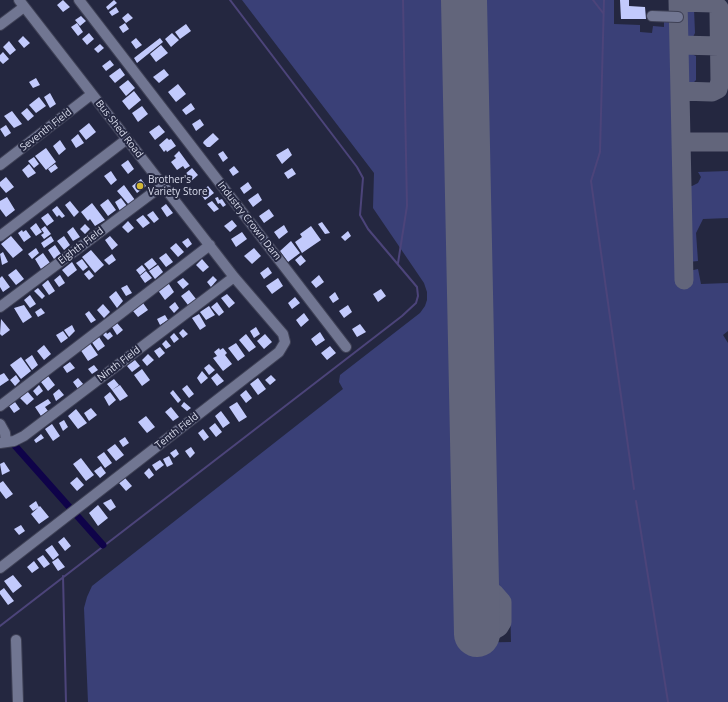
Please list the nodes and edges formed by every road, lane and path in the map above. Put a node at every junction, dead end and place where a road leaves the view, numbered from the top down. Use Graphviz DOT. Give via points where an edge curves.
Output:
graph roads {
  1 [pos="79,0"];
  2 [pos="21,3"];
  3 [pos="652,16"];
  4 [pos="678,17"];
  5 [pos="0,25"];
  6 [pos="92,94"];
  7 [pos="127,140"];
  8 [pos="0,166"];
  9 [pos="163,185"];
  10 [pos="0,236"];
  11 [pos="210,245"];
  12 [pos="234,277"];
  13 [pos="0,307"];
  14 [pos="346,347"];
  15 [pos="0,406"];
  16 [pos="2,427"];
  17 [pos="3,443"];
  18 [pos="0,568"];
  19 [pos="16,640"];
  20 [pos="18,702"];
  1 -- 14 [label="street, Industry Crown Dam"];
  2 -- 5 [label="street"];
  2 -- 6 [label="street, Bus Shed Road"];
  3 -- 4 [label="street"];
  6 -- 7 [label="street, Bus Shed Road"];
  6 -- 8 [label="street, Seventh Field"];
  7 -- 9 [label="street, Bus Shed Road"];
  7 -- 10 [label="street"];
  9 -- 11 [label="street, Bus Shed Road"];
  9 -- 13 [label="street, Eighth Field"];
  11 -- 12 [label="street, Bus Shed Road"];
  11 -- 15 [label="street"];
  12 -- 17 [label="street, Ninth Field" via="24,436"];
  12 -- 18 [label="street, Tenth Field" via="283,334 285,342 282,350"];
  16 -- 17 [label="street"];
  19 -- 20 [label="street"];
}
